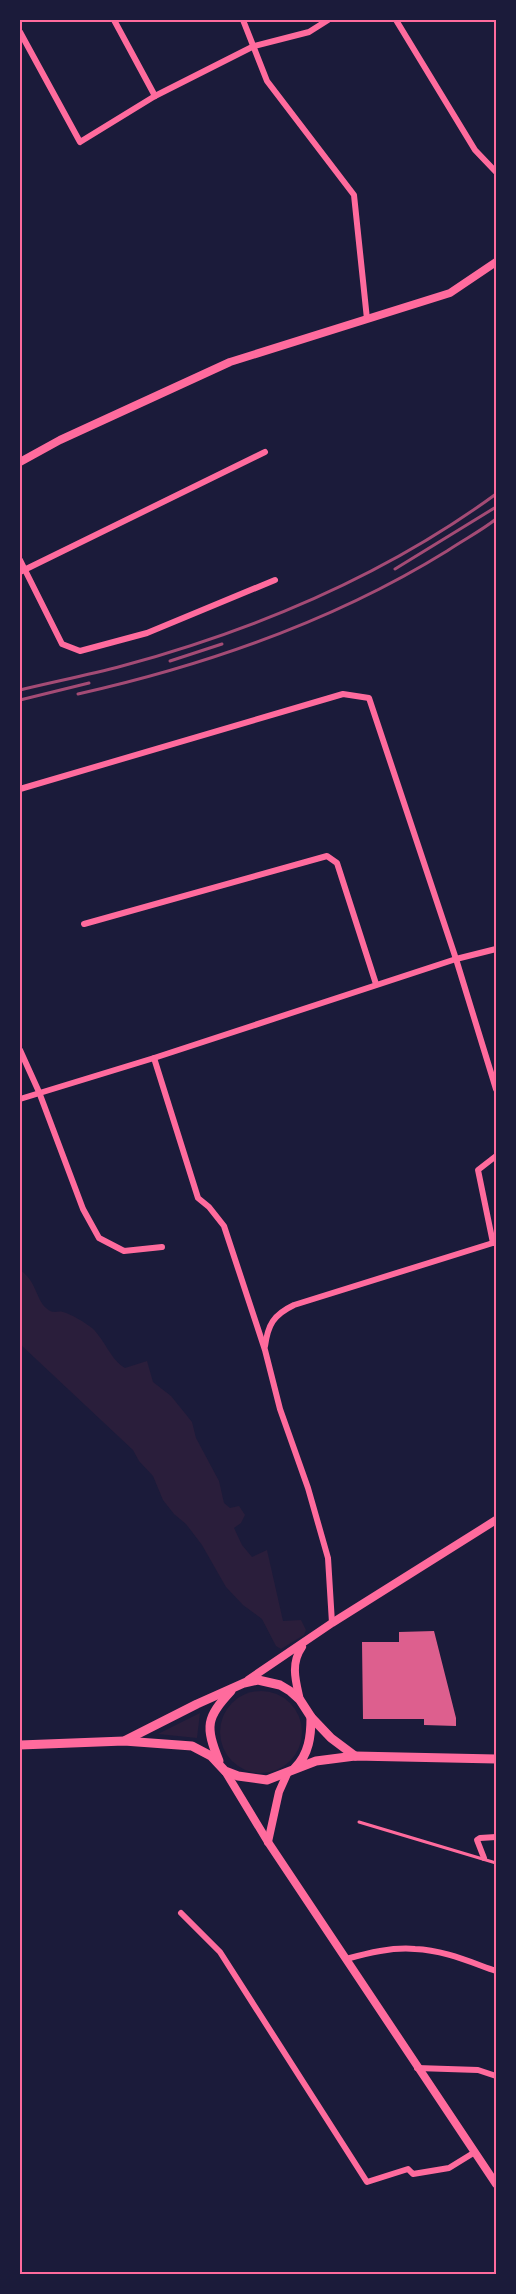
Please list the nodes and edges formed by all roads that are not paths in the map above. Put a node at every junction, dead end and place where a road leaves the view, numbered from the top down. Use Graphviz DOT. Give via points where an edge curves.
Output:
graph roads {
  1 [pos="114,20"];
  2 [pos="243,20"];
  3 [pos="328,20"];
  4 [pos="396,20"];
  5 [pos="20,32"];
  6 [pos="254,46"];
  7 [pos="155,96"];
  8 [pos="496,172"];
  9 [pos="496,262"];
  10 [pos="367,319"];
  11 [pos="265,452"];
  12 [pos="20,462"];
  13 [pos="20,560"];
  14 [pos="22,571"];
  15 [pos="274,580"];
  16 [pos="20,789"];
  17 [pos="84,924"];
  18 [pos="496,949"];
  19 [pos="456,959"];
  20 [pos="376,984"];
  21 [pos="20,1050"];
  22 [pos="154,1058"];
  23 [pos="496,1089"];
  24 [pos="39,1092"];
  25 [pos="20,1099"];
  26 [pos="496,1156"];
  27 [pos="495,1242"];
  28 [pos="162,1247"];
  29 [pos="265,1350"];
  30 [pos="496,1520"];
  31 [pos="332,1623"];
  32 [pos="306,1641"];
  33 [pos="244,1683"];
  34 [pos="235,1687"];
  35 [pos="300,1700"];
  36 [pos="311,1717"];
  37 [pos="124,1741"];
  38 [pos="20,1744"];
  39 [pos="355,1756"];
  40 [pos="496,1759"];
  41 [pos="223,1768"];
  42 [pos="290,1772"];
  43 [pos="359,1822"];
  44 [pos="496,1837"];
  45 [pos="268,1842"];
  46 [pos="484,1858"];
  47 [pos="496,1863"];
  48 [pos="181,1913"];
  49 [pos="346,1959"];
  50 [pos="496,1971"];
  51 [pos="417,2068"];
  52 [pos="496,2076"];
  53 [pos="475,2152"];
  54 [pos="496,2184"];
  1 -- 7 [label="street"];
  2 -- 6 [label="street"];
  3 -- 6 [label="street" via="309,32"];
  4 -- 8 [label="street" via="475,150"];
  5 -- 7 [label="street" via="80,142"];
  6 -- 7 [label="street"];
  6 -- 10 [label="street" via="267,81 354,195"];
  9 -- 10 [label="street" via="450,293"];
  10 -- 12 [label="street" via="230,362"];
  11 -- 14 [label="street"];
  13 -- 14 [label="street"];
  14 -- 15 [label="street" via="62,644 80,651 147,633"];
  16 -- 19 [label="street" via="343,693 369,698"];
  17 -- 20 [label="street" via="327,856 337,863"];
  18 -- 19 [label="street"];
  19 -- 20 [label="street"];
  19 -- 23 [label="street"];
  20 -- 22 [label="street"];
  21 -- 24 [label="street"];
  22 -- 24 [label="street"];
  22 -- 29 [label="street" via="198,1198 224,1226"];
  24 -- 25 [label="street"];
  24 -- 28 [label="street" via="83,1209 99,1238 124,1251"];
  26 -- 27 [label="street" via="478,1170"];
  27 -- 29 [label="street" via="283,1310 268,1327"];
  29 -- 31 [label="street" via="328,1558"];
  30 -- 31 [label="street"];
  31 -- 32 [label="street"];
  32 -- 33 [label="street"];
  32 -- 35 [label="street" via="295,1656"];
  33 -- 34 [label="main road"];
  33 -- 35 [label="main road" via="270,1681"];
  34 -- 37 [label="main road"];
  34 -- 41 [label="main road" via="214,1709 210,1725 211,1743"];
  35 -- 36 [label="main road"];
  36 -- 39 [label="main road"];
  36 -- 42 [label="main road" via="307,1749"];
  37 -- 38 [label="main road"];
  37 -- 41 [label="main road" via="192,1746"];
  39 -- 40 [label="main road"];
  39 -- 42 [label="main road" via="316,1761"];
  41 -- 42 [label="main road" via="267,1780"];
  41 -- 45 [label="main road"];
  42 -- 45 [label="main road" via="279,1792"];
  43 -- 46 [label="lane"];
  44 -- 46 [label="street" via="477,1840"];
  45 -- 49 [label="main road"];
  46 -- 47 [label="lane"];
  48 -- 53 [label="street" via="220,1952 368,2182 408,2169 413,2174 449,2168"];
  49 -- 50 [label="street" via="415,1948"];
  49 -- 51 [label="main road"];
  51 -- 52 [label="street" via="478,2070"];
  51 -- 53 [label="main road"];
  53 -- 54 [label="main road"];
}
